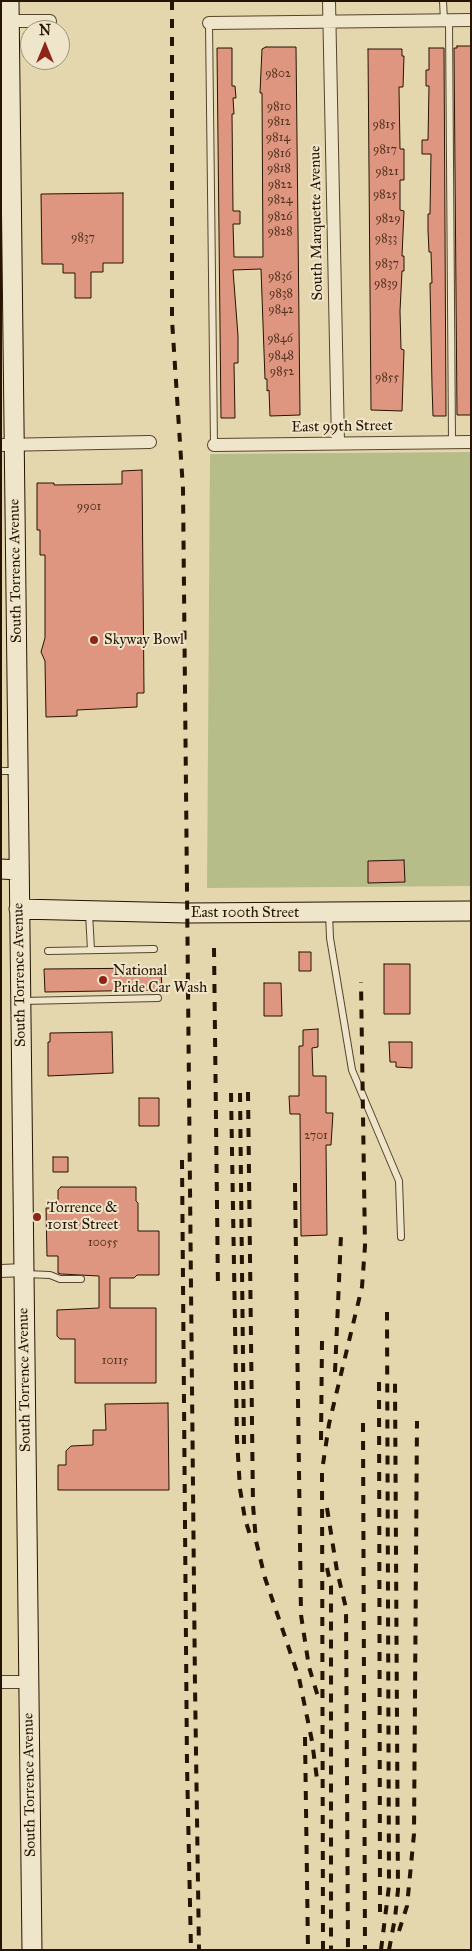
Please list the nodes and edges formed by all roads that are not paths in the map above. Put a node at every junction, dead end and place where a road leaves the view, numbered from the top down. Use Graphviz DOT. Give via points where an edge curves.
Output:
graph roads {
  1 [pos="9,1"];
  2 [pos="329,1"];
  3 [pos="444,1"];
  4 [pos="471,20"];
  5 [pos="5,21"];
  6 [pos="20,21"];
  7 [pos="329,21"];
  8 [pos="446,21"];
  9 [pos="209,23"];
  10 [pos="150,442"];
  11 [pos="452,442"];
  12 [pos="471,442"];
  13 [pos="338,443"];
  14 [pos="8,444"];
  15 [pos="214,445"];
  16 [pos="10,771"];
  17 [pos="10,869"];
  18 [pos="20,909"];
  19 [pos="89,910"];
  20 [pos="471,911"];
  21 [pos="329,912"];
  22 [pos="154,949"];
  23 [pos="91,950"];
  24 [pos="48,951"];
  25 [pos="158,998"];
  26 [pos="20,1001"];
  27 [pos="402,1236"];
  28 [pos="1,1271"];
  29 [pos="24,1272"];
  30 [pos="81,1279"];
  31 [pos="1,1682"];
  32 [pos="29,1682"];
  33 [pos="32,1950"];
  1 -- 5 [label="main road, South Torrence Avenue"];
  2 -- 7 [label="street, South Marquette Avenue"];
  3 -- 8 [label="lane"];
  4 -- 8 [label="street"];
  5 -- 6 [label="street"];
  5 -- 14 [label="main road, South Torrence Avenue"];
  7 -- 8 [label="street"];
  7 -- 9 [label="street"];
  7 -- 13 [label="street, South Marquette Avenue"];
  8 -- 11 [label="lane"];
  9 -- 15 [label="lane"];
  10 -- 14 [label="street"];
  11 -- 12 [label="street, East 99th Street"];
  11 -- 13 [label="street, East 99th Street"];
  13 -- 15 [label="street, East 99th Street"];
  14 -- 16 [label="main road, South Torrence Avenue"];
  16 -- 17 [label="main road, South Torrence Avenue"];
  17 -- 18 [label="main road, South Torrence Avenue"];
  18 -- 19 [label="main road, East 100th Street"];
  18 -- 26 [label="main road, South Torrence Avenue"];
  19 -- 21 [label="main road, East 100th Street"];
  19 -- 23 [label="lane"];
  20 -- 21 [label="main road, East 100th Street"];
  21 -- 27 [label="lane" via="330,938 352,1070 399,1181"];
  22 -- 23 [label="lane"];
  23 -- 24 [label="lane"];
  25 -- 26 [label="lane"];
  26 -- 29 [label="main road, South Torrence Avenue"];
  28 -- 29 [label="street"];
  29 -- 30 [label="lane" via="60,1279"];
  29 -- 32 [label="main road, South Torrence Avenue"];
  31 -- 32 [label="street"];
  32 -- 33 [label="main road, South Torrence Avenue"];
}
